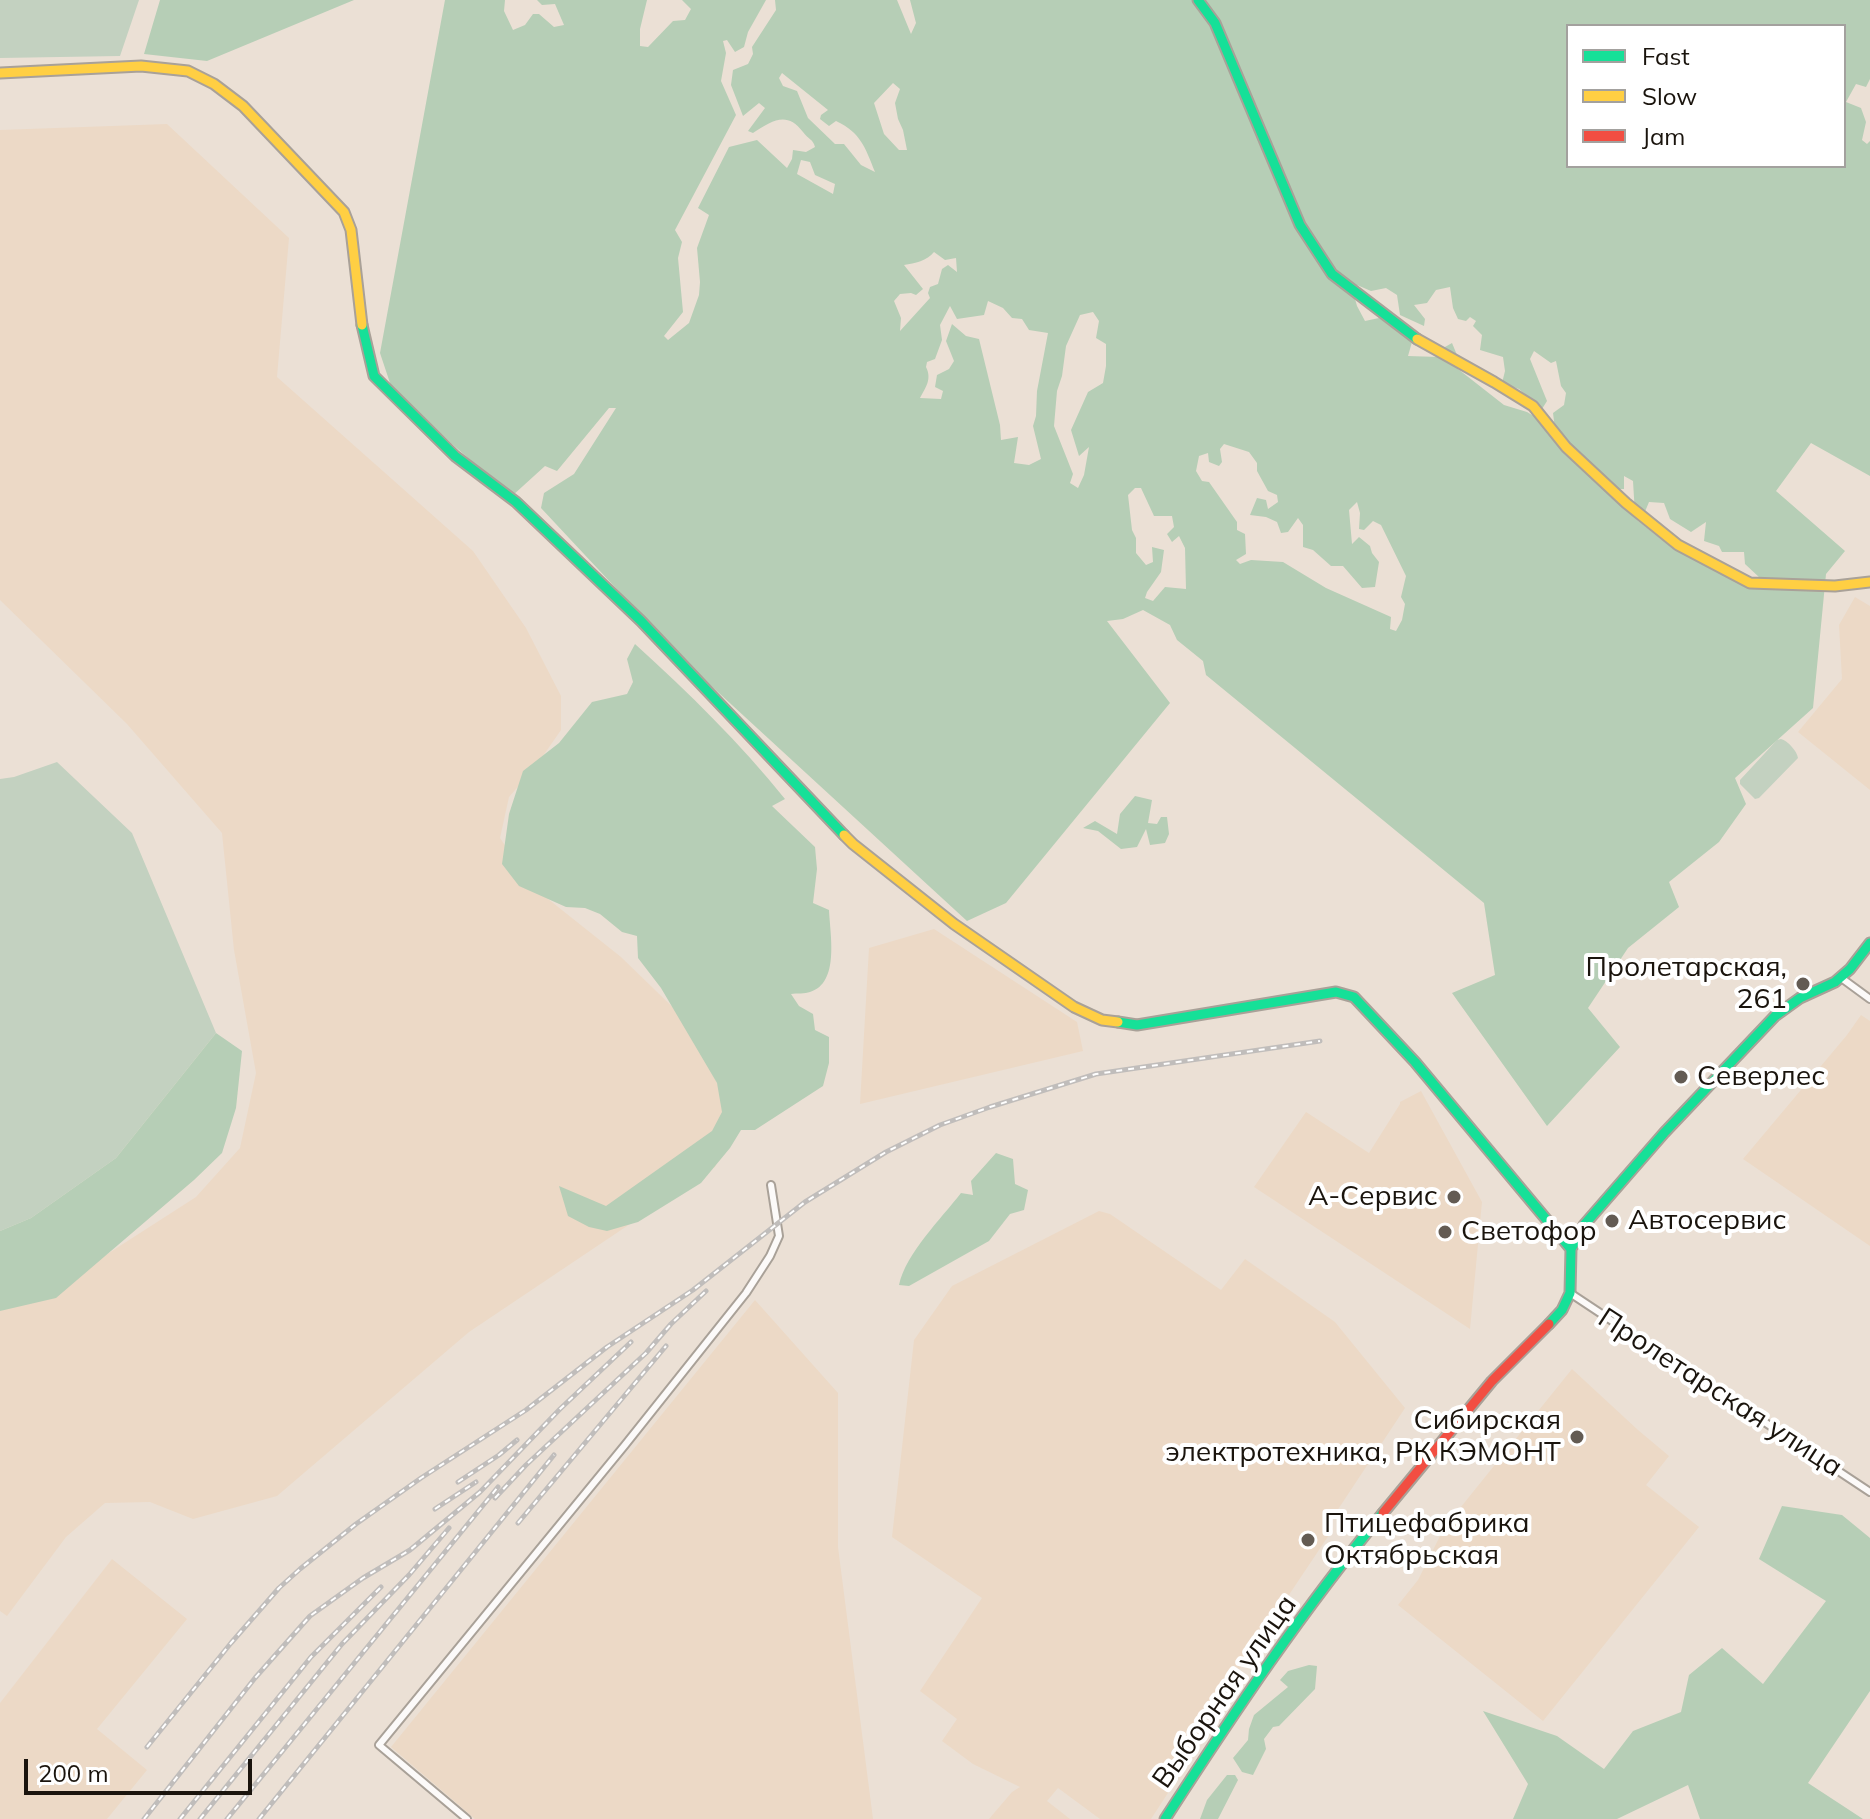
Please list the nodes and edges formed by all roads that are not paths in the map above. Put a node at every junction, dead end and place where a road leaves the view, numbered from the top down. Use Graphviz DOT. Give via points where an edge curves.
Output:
graph roads {
  1 [pos="1198,0"];
  2 [pos="0,73"];
  3 [pos="1870,582"];
  4 [pos="1870,943"];
  5 [pos="1840,977"];
  6 [pos="1870,999"];
  7 [pos="771,1185"];
  8 [pos="1571,1249"];
  9 [pos="1570,1293"];
  10 [pos="1870,1492"];
  11 [pos="467,1819"];
  12 [pos="1165,1819"];
  1 -- 3 [label="street" via="1215,23 1300,225 1332,274 1420,342 1533,406 1566,447 1678,545 1750,583"];
  2 -- 8 [label="street" via="141,66 188,71 214,84 243,106 344,212 374,376 455,456 516,502 641,621 853,844 954,924 1074,1007 1102,1020 1137,1025 1336,992 1354,997"];
  4 -- 5 [label="street"];
  5 -- 6 [label="street"];
  5 -- 8 [label="street" via="1790,1004 1753,1038 1604,1201"];
  7 -- 11 [label="street" via="779,1236 746,1293 379,1745"];
  8 -- 9 [label="street"];
  9 -- 10 [label="street, Пролетарская улица"];
  9 -- 12 [label="street, Выборная улица" via="1562,1310 1492,1381 1357,1544 1233,1714"];
}
